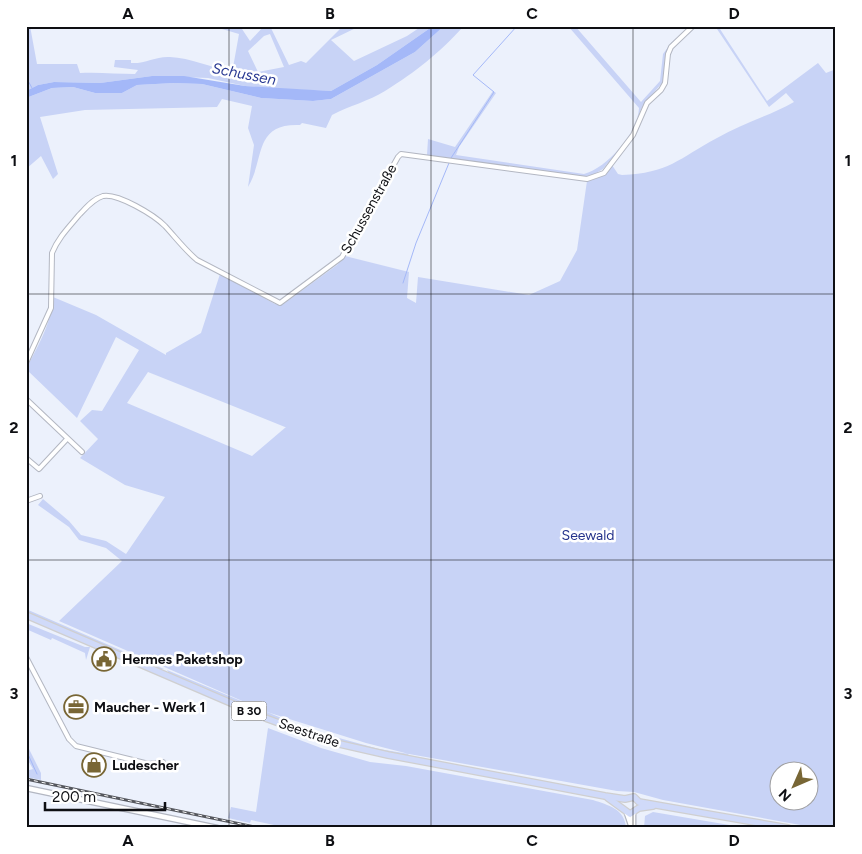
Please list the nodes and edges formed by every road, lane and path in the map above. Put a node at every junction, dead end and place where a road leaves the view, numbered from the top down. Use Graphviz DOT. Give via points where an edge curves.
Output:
graph roads {
  1 [pos="693,26"];
  2 [pos="26,363"];
  3 [pos="26,399"];
  4 [pos="66,439"];
  5 [pos="82,452"];
  6 [pos="26,458"];
  7 [pos="40,496"];
  8 [pos="26,500"];
  9 [pos="26,615"];
  10 [pos="26,657"];
  11 [pos="33,667"];
  12 [pos="26,671"];
  13 [pos="163,762"];
  14 [pos="26,788"];
  15 [pos="605,796"];
  16 [pos="625,799"];
  17 [pos="639,805"];
  18 [pos="622,808"];
  19 [pos="630,813"];
  20 [pos="217,828"];
  21 [pos="632,828"];
  22 [pos="788,828"];
  1 -- 2 [label="street, Schussenstraße" via="671,47 665,83 647,104 633,135 604,172 587,179 402,154 342,257 280,303 197,260 164,225 127,202 115,196 98,198 72,224 52,253 51,308"];
  3 -- 4 [label="street"];
  4 -- 5 [label="street"];
  4 -- 6 [label="street" via="39,469"];
  7 -- 8 [label="street"];
  9 -- 15 [label="main road, Seestraße / B 30" via="289,727 332,742"];
  10 -- 11 [label="street"];
  11 -- 12 [label="street"];
  11 -- 13 [label="street" via="69,739 76,746 149,764"];
  14 -- 20 [label="street"];
  15 -- 16 [label="main road, B 30"];
  15 -- 18 [label="main road, B 30"];
  16 -- 17 [label="main road, B 30" via="634,797"];
  16 -- 18 [label="main road"];
  17 -- 19 [label="main road"];
  17 -- 22 [label="main road, B 30" via="657,805"];
  18 -- 19 [label="main road, B 30"];
  19 -- 21 [label="street"];
}
